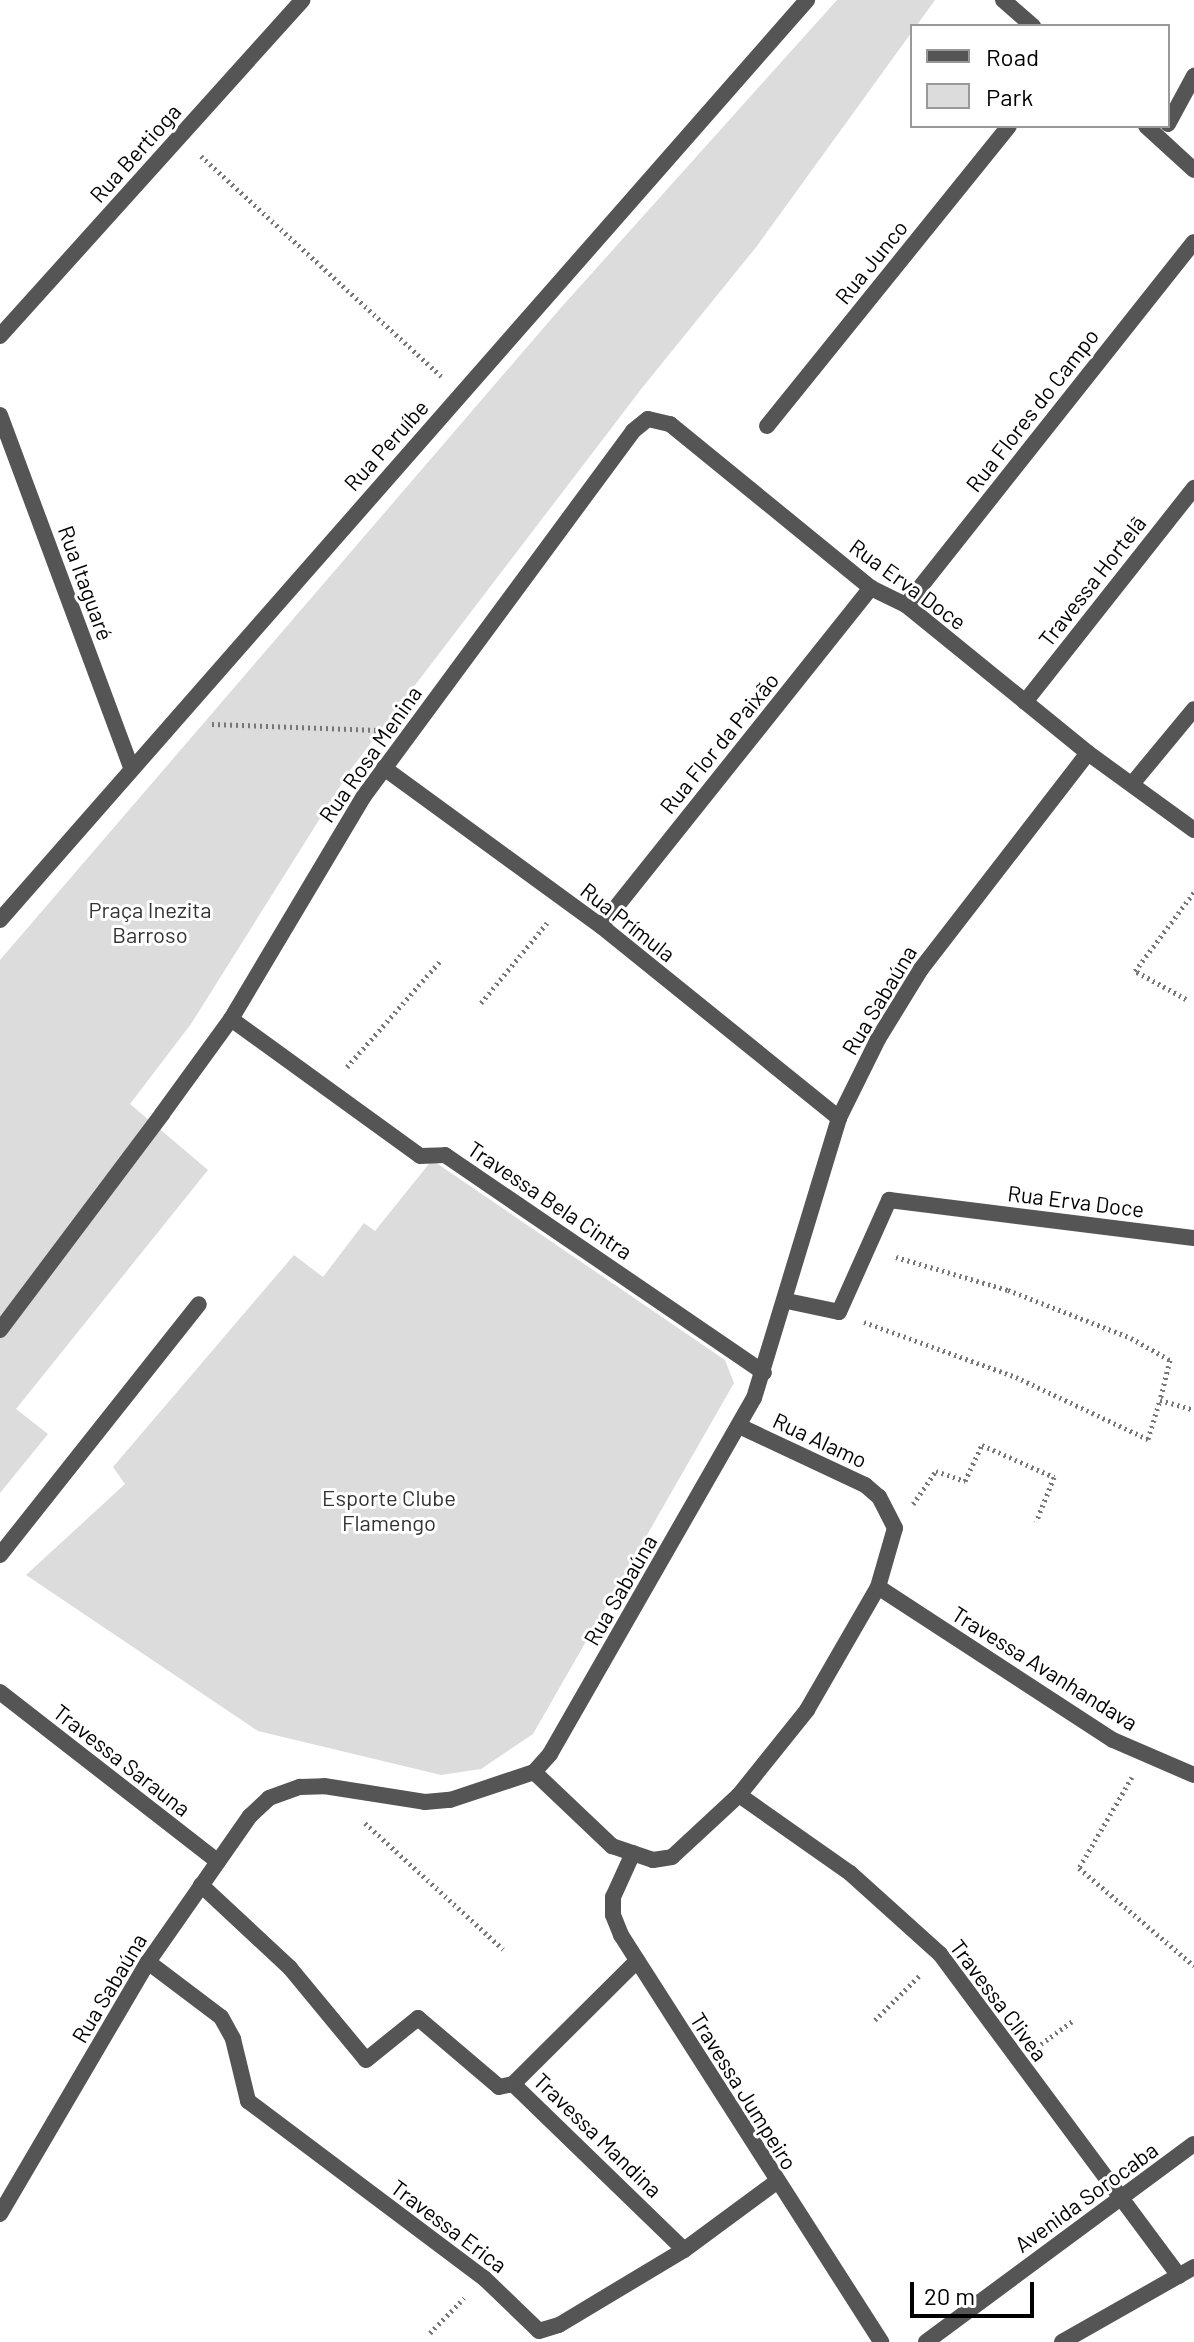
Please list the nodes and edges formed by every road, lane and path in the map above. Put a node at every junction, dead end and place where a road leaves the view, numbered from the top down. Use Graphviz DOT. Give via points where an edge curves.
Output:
graph roads {
  1 [pos="303,0"];
  2 [pos="807,0"];
  3 [pos="1003,0"];
  4 [pos="1031,24"];
  5 [pos="1194,76"];
  6 [pos="1170,120"];
  7 [pos="1007,128"];
  8 [pos="1165,129"];
  9 [pos="179,137"];
  10 [pos="1194,170"];
  11 [pos="1192,249"];
  12 [pos="0,336"];
  13 [pos="461,394"];
  14 [pos="0,415"];
  15 [pos="767,426"];
  16 [pos="633,431"];
  17 [pos="1194,488"];
  18 [pos="871,588"];
  19 [pos="906,605"];
  20 [pos="1025,702"];
  21 [pos="187,703"];
  22 [pos="1194,709"];
  23 [pos="399,748"];
  24 [pos="1088,753"];
  25 [pos="131,767"];
  26 [pos="384,768"];
  27 [pos="1132,784"];
  28 [pos="1194,830"];
  29 [pos="1194,892"];
  30 [pos="565,900"];
  31 [pos="0,920"];
  32 [pos="601,926"];
  33 [pos="441,960"];
  34 [pos="1186,999"];
  35 [pos="481,1003"];
  36 [pos="231,1019"];
  37 [pos="330,1091"];
  38 [pos="839,1118"];
  39 [pos="1194,1238"];
  40 [pos="867,1249"];
  41 [pos="787,1301"];
  42 [pos="199,1304"];
  43 [pos="839,1312"];
  44 [pos="0,1330"];
  45 [pos="764,1373"];
  46 [pos="1160,1400"];
  47 [pos="1194,1410"];
  48 [pos="739,1426"];
  49 [pos="889,1512"];
  50 [pos="1036,1522"];
  51 [pos="0,1555"];
  52 [pos="878,1587"];
  53 [pos="0,1692"];
  54 [pos="1142,1754"];
  55 [pos="534,1772"];
  56 [pos="1194,1775"];
  57 [pos="324,1786"];
  58 [pos="739,1795"];
  59 [pos="633,1853"];
  60 [pos="218,1862"];
  61 [pos="201,1885"];
  62 [pos="503,1949"];
  63 [pos="940,1954"];
  64 [pos="637,1961"];
  65 [pos="148,1962"];
  66 [pos="1194,1966"];
  67 [pos="875,2020"];
  68 [pos="1073,2021"];
  69 [pos="1018,2061"];
  70 [pos="513,2084"];
  71 [pos="1194,2144"];
  72 [pos="775,2183"];
  73 [pos="1119,2200"];
  74 [pos="0,2214"];
  75 [pos="684,2250"];
  76 [pos="1194,2267"];
  77 [pos="1179,2276"];
  78 [pos="484,2278"];
  79 [pos="430,2333"];
  80 [pos="881,2342"];
  81 [pos="926,2342"];
  82 [pos="1062,2342"];
  1 -- 9 [label="street, Rua Bertioga"];
  2 -- 13 [label="street, Rua Peruíbe"];
  3 -- 4 [label="street"];
  5 -- 6 [label="street"];
  7 -- 15 [label="street, Rua Junco"];
  8 -- 10 [label="street"];
  9 -- 12 [label="street, Rua Bertioga"];
  9 -- 13 [label="path"];
  11 -- 19 [label="street, Rua Flores do Campo"];
  13 -- 21 [label="street, Rua Peruíbe"];
  14 -- 25 [label="street, Rua Itaguaré"];
  16 -- 18 [label="street, Rua Erva Doce" via="648,419 670,424"];
  16 -- 23 [label="street, Rua Rosa Menina"];
  17 -- 20 [label="street, Travessa Hortelã"];
  18 -- 19 [label="street, Rua Erva Doce"];
  18 -- 32 [label="street, Rua Flor da Paixão"];
  19 -- 20 [label="street, Rua Erva Doce"];
  20 -- 24 [label="street, Rua Erva Doce"];
  21 -- 23 [label="path" via="210,724 376,729"];
  21 -- 25 [label="street, Rua Peruíbe"];
  22 -- 27 [label="street"];
  23 -- 26 [label="street, Rua Rosa Menina"];
  24 -- 27 [label="street, Rua Erva Doce"];
  24 -- 38 [label="street, Rua Sabaúna" via="914,979"];
  25 -- 31 [label="street, Rua Peruíbe"];
  26 -- 30 [label="street, Rua Prímula"];
  26 -- 36 [label="street, Rua Rosa Menina"];
  27 -- 28 [label="street, Rua Erva Doce"];
  29 -- 34 [label="path" via="1135,971"];
  30 -- 32 [label="street, Rua Prímula"];
  30 -- 35 [label="path"];
  32 -- 38 [label="street, Rua Prímula"];
  33 -- 37 [label="path" via="374,1032"];
  36 -- 37 [label="street, Travessa Bela Cintra"];
  36 -- 44 [label="street, Rua Rosa Menina"];
  37 -- 45 [label="street, Travessa Bela Cintra" via="420,1156 445,1155"];
  38 -- 41 [label="street, Rua Sabaúna"];
  39 -- 40 [label="street, Rua Erva Doce" via="889,1200"];
  40 -- 43 [label="street, Rua Erva Doce"];
  40 -- 46 [label="path" via="1008,1290 1131,1338 1170,1360"];
  41 -- 43 [label="street"];
  41 -- 45 [label="street, Rua Sabaúna"];
  42 -- 51 [label="street"];
  43 -- 46 [label="path" via="1016,1377 1148,1439"];
  45 -- 48 [label="street, Rua Sabaúna"];
  46 -- 47 [label="path"];
  48 -- 49 [label="street, Rua Alamo" via="865,1485"];
  48 -- 55 [label="street, Rua Sabaúna" via="568,1726"];
  49 -- 50 [label="path" via="918,1502 936,1471 965,1481 982,1445 1054,1477"];
  49 -- 52 [label="street" via="893,1546"];
  52 -- 54 [label="street, Travessa Avanhandava"];
  52 -- 58 [label="street" via="807,1710"];
  53 -- 60 [label="street, Travessa Sarauna"];
  54 -- 56 [label="street, Travessa Avanhandava"];
  54 -- 66 [label="path" via="1117,1809 1079,1868"];
  55 -- 57 [label="street, Rua Sabaúna" via="475,1793 425,1802"];
  55 -- 59 [label="street" via="594,1832"];
  57 -- 60 [label="street, Rua Sabaúna" via="300,1787 269,1798"];
  57 -- 62 [label="path"];
  58 -- 59 [label="street" via="672,1857 653,1860"];
  58 -- 63 [label="street, Travessa Clivea" via="850,1873"];
  59 -- 64 [label="street, Travessa Jumpeiro" via="613,1897 613,1915"];
  60 -- 61 [label="street, Rua Sabaúna"];
  61 -- 65 [label="street, Rua Sabaúna"];
  61 -- 70 [label="street, Travessa Mandina" via="290,1968 366,2060 418,2018 499,2087"];
  63 -- 67 [label="path"];
  63 -- 69 [label="street, Travessa Clivea"];
  64 -- 70 [label="street"];
  64 -- 72 [label="street, Travessa Jumpeiro"];
  65 -- 74 [label="street, Rua Sabaúna"];
  65 -- 78 [label="street, Travessa Erica" via="221,2017 233,2039 248,2101"];
  68 -- 69 [label="path"];
  69 -- 73 [label="street, Travessa Clivea"];
  70 -- 75 [label="street, Travessa Mandina"];
  71 -- 73 [label="street, Avenida Sorocaba"];
  72 -- 75 [label="street, Travessa Erica"];
  72 -- 80 [label="street, Travessa Jumpeiro"];
  73 -- 77 [label="street, Travessa Clivea"];
  73 -- 81 [label="street, Avenida Sorocaba"];
  75 -- 78 [label="street, Travessa Erica" via="539,2331"];
  76 -- 77 [label="street"];
  77 -- 82 [label="street"];
  78 -- 79 [label="path"];
}
